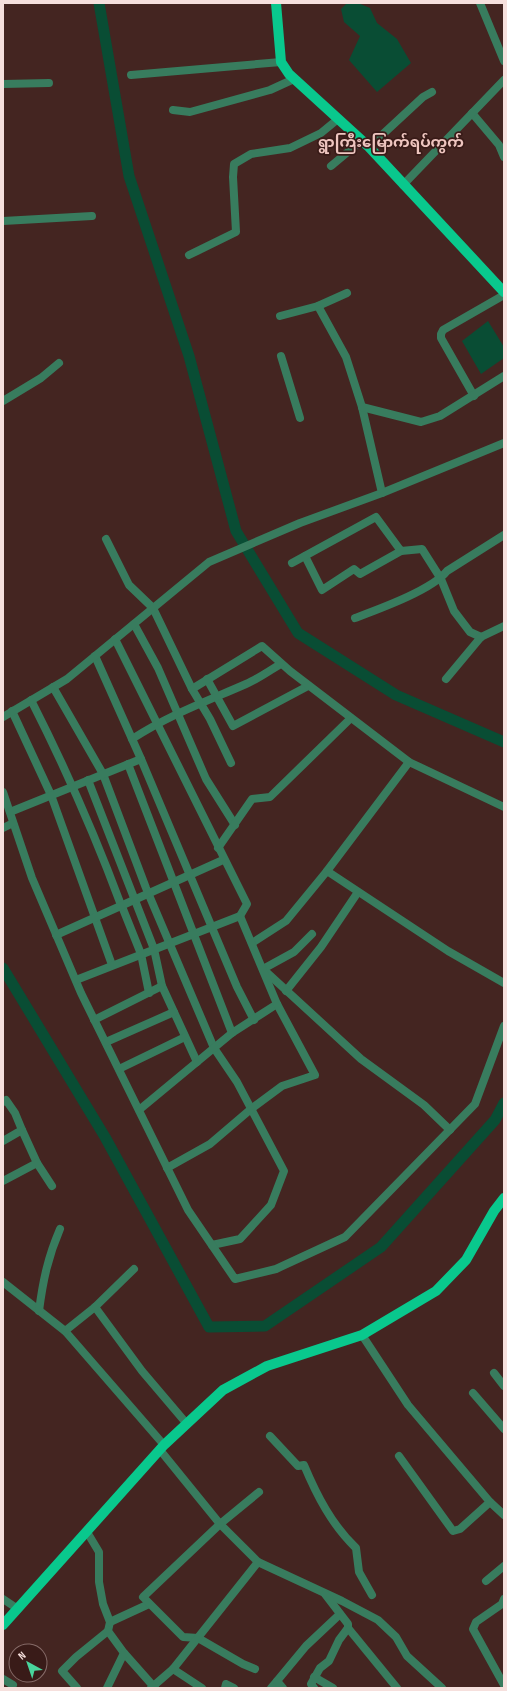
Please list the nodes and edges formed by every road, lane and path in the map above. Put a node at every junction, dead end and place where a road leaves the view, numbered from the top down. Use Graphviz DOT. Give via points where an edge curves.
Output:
graph roads {
  1 [pos="276,3"];
  2 [pos="480,3"];
  3 [pos="504,61"];
  4 [pos="281,62"];
  5 [pos="131,75"];
  6 [pos="294,79"];
  7 [pos="504,80"];
  8 [pos="49,83"];
  9 [pos="3,84"];
  10 [pos="432,92"];
  11 [pos="172,110"];
  12 [pos="472,113"];
  13 [pos="338,119"];
  14 [pos="365,144"];
  15 [pos="504,158"];
  16 [pos="331,166"];
  17 [pos="403,185"];
  18 [pos="92,216"];
  19 [pos="3,221"];
  20 [pos="189,255"];
  21 [pos="504,292"];
  22 [pos="347,293"];
  23 [pos="504,295"];
  24 [pos="318,306"];
  25 [pos="280,316"];
  26 [pos="281,356"];
  27 [pos="59,363"];
  28 [pos="504,376"];
  29 [pos="474,396"];
  30 [pos="3,401"];
  31 [pos="362,407"];
  32 [pos="300,418"];
  33 [pos="504,443"];
  34 [pos="382,493"];
  35 [pos="504,535"];
  36 [pos="106,539"];
  37 [pos="401,551"];
  38 [pos="305,556"];
  39 [pos="292,563"];
  40 [pos="441,579"];
  41 [pos="153,608"];
  42 [pos="355,618"];
  43 [pos="134,624"];
  44 [pos="504,626"];
  45 [pos="481,637"];
  46 [pos="115,639"];
  47 [pos="95,656"];
  48 [pos="281,664"];
  49 [pos="207,679"];
  50 [pos="446,679"];
  51 [pos="308,686"];
  52 [pos="53,687"];
  53 [pos="192,689"];
  54 [pos="216,696"];
  55 [pos="31,700"];
  56 [pos="200,703"];
  57 [pos="12,712"];
  58 [pos="177,713"];
  59 [pos="3,717"];
  60 [pos="351,718"];
  61 [pos="156,723"];
  62 [pos="132,739"];
  63 [pos="141,759"];
  64 [pos="409,762"];
  65 [pos="231,763"];
  66 [pos="128,764"];
  67 [pos="103,774"];
  68 [pos="88,780"];
  69 [pos="71,787"];
  70 [pos="3,792"];
  71 [pos="51,795"];
  72 [pos="504,807"];
  73 [pos="10,812"];
  74 [pos="13,823"];
  75 [pos="235,825"];
  76 [pos="3,828"];
  77 [pos="218,848"];
  78 [pos="223,860"];
  79 [pos="327,871"];
  80 [pos="190,875"];
  81 [pos="174,882"];
  82 [pos="358,892"];
  83 [pos="148,894"];
  84 [pos="134,900"];
  85 [pos="122,907"];
  86 [pos="240,916"];
  87 [pos="96,917"];
  88 [pos="211,927"];
  89 [pos="56,934"];
  90 [pos="193,934"];
  91 [pos="312,934"];
  92 [pos="170,943"];
  93 [pos="252,943"];
  94 [pos="154,949"];
  95 [pos="141,954"];
  96 [pos="112,966"];
  97 [pos="263,969"];
  98 [pos="76,980"];
  99 [pos="504,983"];
  100 [pos="162,986"];
  101 [pos="286,991"];
  102 [pos="149,993"];
  103 [pos="277,1004"];
  104 [pos="174,1012"];
  105 [pos="94,1020"];
  106 [pos="254,1020"];
  107 [pos="504,1026"];
  108 [pos="232,1033"];
  109 [pos="185,1037"];
  110 [pos="106,1042"];
  111 [pos="214,1048"];
  112 [pos="197,1062"];
  113 [pos="118,1069"];
  114 [pos="3,1102"];
  115 [pos="251,1108"];
  116 [pos="139,1110"];
  117 [pos="22,1130"];
  118 [pos="450,1130"];
  119 [pos="3,1141"];
  120 [pos="37,1163"];
  121 [pos="167,1168"];
  122 [pos="3,1181"];
  123 [pos="52,1186"];
  124 [pos="504,1198"];
  125 [pos="60,1229"];
  126 [pos="212,1245"];
  127 [pos="134,1269"];
  128 [pos="3,1283"];
  129 [pos="95,1307"];
  130 [pos="39,1311"];
  131 [pos="65,1331"];
  132 [pos="362,1335"];
  133 [pos="494,1373"];
  134 [pos="504,1386"];
  135 [pos="473,1394"];
  136 [pos="187,1424"];
  137 [pos="504,1429"];
  138 [pos="270,1436"];
  139 [pos="162,1448"];
  140 [pos="400,1456"];
  141 [pos="259,1492"];
  142 [pos="490,1502"];
  143 [pos="504,1515"];
  144 [pos="220,1524"];
  145 [pos="87,1532"];
  146 [pos="258,1562"];
  147 [pos="504,1566"];
  148 [pos="486,1581"];
  149 [pos="323,1592"];
  150 [pos="372,1595"];
  151 [pos="3,1599"];
  152 [pos="504,1599"];
  153 [pos="149,1604"];
  154 [pos="18,1609"];
  155 [pos="340,1614"];
  156 [pos="110,1622"];
  157 [pos="3,1625"];
  158 [pos="348,1628"];
  159 [pos="108,1631"];
  160 [pos="198,1638"];
  161 [pos="124,1653"];
  162 [pos="173,1669"];
  163 [pos="255,1669"];
  164 [pos="314,1677"];
  165 [pos="3,1679"];
  166 [pos="277,1682"];
  167 [pos="13,1685"];
  168 [pos="504,1685"];
  169 [pos="153,1687"];
  170 [pos="77,1688"];
  171 [pos="107,1688"];
  172 [pos="202,1688"];
  173 [pos="225,1688"];
  174 [pos="234,1688"];
  175 [pos="271,1688"];
  176 [pos="284,1688"];
  177 [pos="314,1688"];
  178 [pos="333,1688"];
  179 [pos="397,1688"];
  180 [pos="442,1688"];
  1 -- 4 [label="main road"];
  2 -- 3 [label="street"];
  4 -- 5 [label="street"];
  4 -- 6 [label="main road"];
  6 -- 11 [label="street" via="270,90 190,112"];
  6 -- 13 [label="main road"];
  7 -- 12 [label="street"];
  8 -- 9 [label="street"];
  10 -- 14 [label="street"];
  12 -- 15 [label="street" via="499,146"];
  12 -- 17 [label="street"];
  13 -- 14 [label="main road"];
  13 -- 20 [label="street" via="321,133 290,148 251,154 234,164 236,232"];
  14 -- 16 [label="street"];
  14 -- 17 [label="main road"];
  17 -- 21 [label="main road"];
  18 -- 19 [label="street"];
  22 -- 24 [label="street"];
  23 -- 29 [label="street" via="443,330 441,334"];
  24 -- 25 [label="street"];
  24 -- 31 [label="street" via="346,357"];
  26 -- 32 [label="street"];
  27 -- 30 [label="street" via="41,378"];
  28 -- 29 [label="street"];
  29 -- 31 [label="street" via="440,416 421,422"];
  31 -- 34 [label="street"];
  33 -- 34 [label="street"];
  34 -- 41 [label="street" via="300,523 209,562"];
  35 -- 40 [label="street" via="447,571"];
  36 -- 41 [label="street" via="129,585"];
  37 -- 38 [label="street" via="376,517"];
  37 -- 38 [label="street" via="360,574 354,569 322,590"];
  37 -- 40 [label="street" via="422,548"];
  38 -- 39 [label="street"];
  40 -- 42 [label="street"];
  40 -- 45 [label="street" via="454,611 470,632"];
  41 -- 43 [label="street"];
  41 -- 53 [label="street"];
  43 -- 46 [label="street"];
  43 -- 58 [label="street" via="158,668"];
  44 -- 45 [label="street"];
  45 -- 50 [label="street"];
  46 -- 47 [label="street"];
  46 -- 61 [label="street"];
  47 -- 52 [label="street"];
  47 -- 62 [label="street"];
  48 -- 49 [label="street" via="262,646"];
  48 -- 51 [label="street"];
  48 -- 54 [label="street" via="248,684"];
  49 -- 53 [label="street"];
  49 -- 54 [label="street"];
  51 -- 54 [label="street" via="233,726"];
  51 -- 60 [label="street"];
  52 -- 55 [label="street"];
  52 -- 67 [label="street"];
  53 -- 56 [label="street"];
  54 -- 56 [label="street"];
  55 -- 57 [label="street"];
  55 -- 69 [label="street" via="59,756"];
  56 -- 58 [label="street"];
  56 -- 65 [label="street"];
  57 -- 59 [label="street"];
  57 -- 71 [label="street"];
  58 -- 61 [label="street"];
  58 -- 75 [label="street" via="206,779"];
  60 -- 64 [label="street"];
  60 -- 75 [label="street" via="270,797 252,799"];
  61 -- 62 [label="street"];
  61 -- 77 [label="street"];
  62 -- 63 [label="street"];
  63 -- 66 [label="street"];
  63 -- 80 [label="street"];
  64 -- 72 [label="street"];
  64 -- 79 [label="street"];
  66 -- 67 [label="street"];
  66 -- 81 [label="street"];
  67 -- 68 [label="street"];
  67 -- 83 [label="street"];
  68 -- 69 [label="street"];
  68 -- 84 [label="street"];
  69 -- 71 [label="street"];
  69 -- 85 [label="street" via="96,838"];
  70 -- 73 [label="street"];
  71 -- 73 [label="street"];
  71 -- 87 [label="street"];
  73 -- 74 [label="street"];
  74 -- 76 [label="street"];
  74 -- 89 [label="street" via="32,878"];
  75 -- 77 [label="street"];
  77 -- 78 [label="street"];
  78 -- 80 [label="street"];
  78 -- 86 [label="street" via="247,904"];
  79 -- 82 [label="street"];
  79 -- 93 [label="street" via="286,921"];
  80 -- 81 [label="street"];
  80 -- 88 [label="street"];
  81 -- 83 [label="street"];
  81 -- 90 [label="street"];
  82 -- 99 [label="street" via="448,951"];
  82 -- 101 [label="street"];
  83 -- 84 [label="street"];
  83 -- 92 [label="street"];
  84 -- 85 [label="street"];
  84 -- 94 [label="street"];
  85 -- 87 [label="street"];
  85 -- 95 [label="street"];
  86 -- 88 [label="street"];
  86 -- 93 [label="street"];
  87 -- 89 [label="street"];
  87 -- 96 [label="street"];
  88 -- 90 [label="street"];
  88 -- 106 [label="street" via="237,988"];
  89 -- 98 [label="street"];
  90 -- 92 [label="street"];
  90 -- 108 [label="street"];
  91 -- 97 [label="street" via="294,952"];
  92 -- 94 [label="street"];
  92 -- 111 [label="street"];
  93 -- 97 [label="street"];
  94 -- 95 [label="street"];
  94 -- 100 [label="street"];
  95 -- 96 [label="street"];
  95 -- 102 [label="street"];
  96 -- 98 [label="street"];
  97 -- 101 [label="street"];
  97 -- 103 [label="street"];
  98 -- 105 [label="street"];
  100 -- 102 [label="street"];
  100 -- 104 [label="street"];
  101 -- 118 [label="street" via="361,1059 424,1105"];
  102 -- 105 [label="street"];
  103 -- 106 [label="street"];
  103 -- 115 [label="street" via="316,1075 282,1086"];
  104 -- 109 [label="street"];
  104 -- 110 [label="street"];
  105 -- 110 [label="street"];
  106 -- 108 [label="street"];
  107 -- 118 [label="street" via="475,1104"];
  108 -- 111 [label="street"];
  109 -- 112 [label="street"];
  109 -- 113 [label="street"];
  110 -- 113 [label="street"];
  111 -- 112 [label="street"];
  111 -- 115 [label="street"];
  112 -- 116 [label="street"];
  113 -- 116 [label="street"];
  114 -- 117 [label="street" via="6,1100 15,1113"];
  115 -- 121 [label="street" via="210,1144"];
  115 -- 126 [label="street" via="284,1171 271,1205 240,1239"];
  116 -- 121 [label="street"];
  117 -- 119 [label="street"];
  117 -- 120 [label="street"];
  118 -- 126 [label="street" via="345,1237 276,1270 235,1279"];
  120 -- 122 [label="street"];
  120 -- 123 [label="street"];
  121 -- 126 [label="street" via="188,1210"];
  124 -- 132 [label="main road" via="466,1260 436,1290"];
  125 -- 130 [label="street" via="50,1252 43,1279"];
  127 -- 129 [label="street"];
  128 -- 130 [label="street"];
  129 -- 131 [label="street"];
  129 -- 136 [label="street" via="142,1371"];
  130 -- 131 [label="street"];
  131 -- 139 [label="street"];
  132 -- 136 [label="main road" via="267,1366 223,1390"];
  132 -- 142 [label="street" via="408,1404"];
  133 -- 134 [label="street"];
  135 -- 137 [label="street"];
  136 -- 139 [label="main road"];
  138 -- 150 [label="street" via="298,1466 304,1466 316,1493 341,1533 356,1548 359,1572"];
  139 -- 144 [label="street"];
  139 -- 145 [label="main road"];
  140 -- 142 [label="street" via="453,1531 460,1529"];
  141 -- 144 [label="street"];
  142 -- 143 [label="street"];
  144 -- 146 [label="street"];
  144 -- 153 [label="street" via="143,1597"];
  145 -- 154 [label="main road"];
  145 -- 156 [label="street" via="99,1552 99,1582"];
  146 -- 149 [label="street"];
  146 -- 160 [label="street"];
  147 -- 148 [label="street"];
  149 -- 155 [label="street"];
  149 -- 180 [label="street" via="378,1620 396,1636 407,1656"];
  151 -- 154 [label="street"];
  152 -- 168 [label="street" via="502,1604 476,1622 473,1628"];
  153 -- 156 [label="street"];
  153 -- 160 [label="street" via="183,1637"];
  154 -- 157 [label="main road"];
  155 -- 158 [label="street"];
  155 -- 166 [label="street" via="306,1646"];
  156 -- 159 [label="street"];
  158 -- 164 [label="street" via="329,1661"];
  158 -- 179 [label="street"];
  159 -- 161 [label="street"];
  159 -- 170 [label="street" via="62,1671"];
  160 -- 162 [label="street"];
  160 -- 163 [label="street"];
  161 -- 169 [label="street"];
  161 -- 171 [label="street"];
  162 -- 169 [label="street"];
  162 -- 172 [label="street"];
  164 -- 177 [label="street" via="311,1684"];
  164 -- 178 [label="street"];
  165 -- 167 [label="street"];
  166 -- 175 [label="street"];
  166 -- 176 [label="street"];
  173 -- 174 [label="street" via="226,1684"];
}
